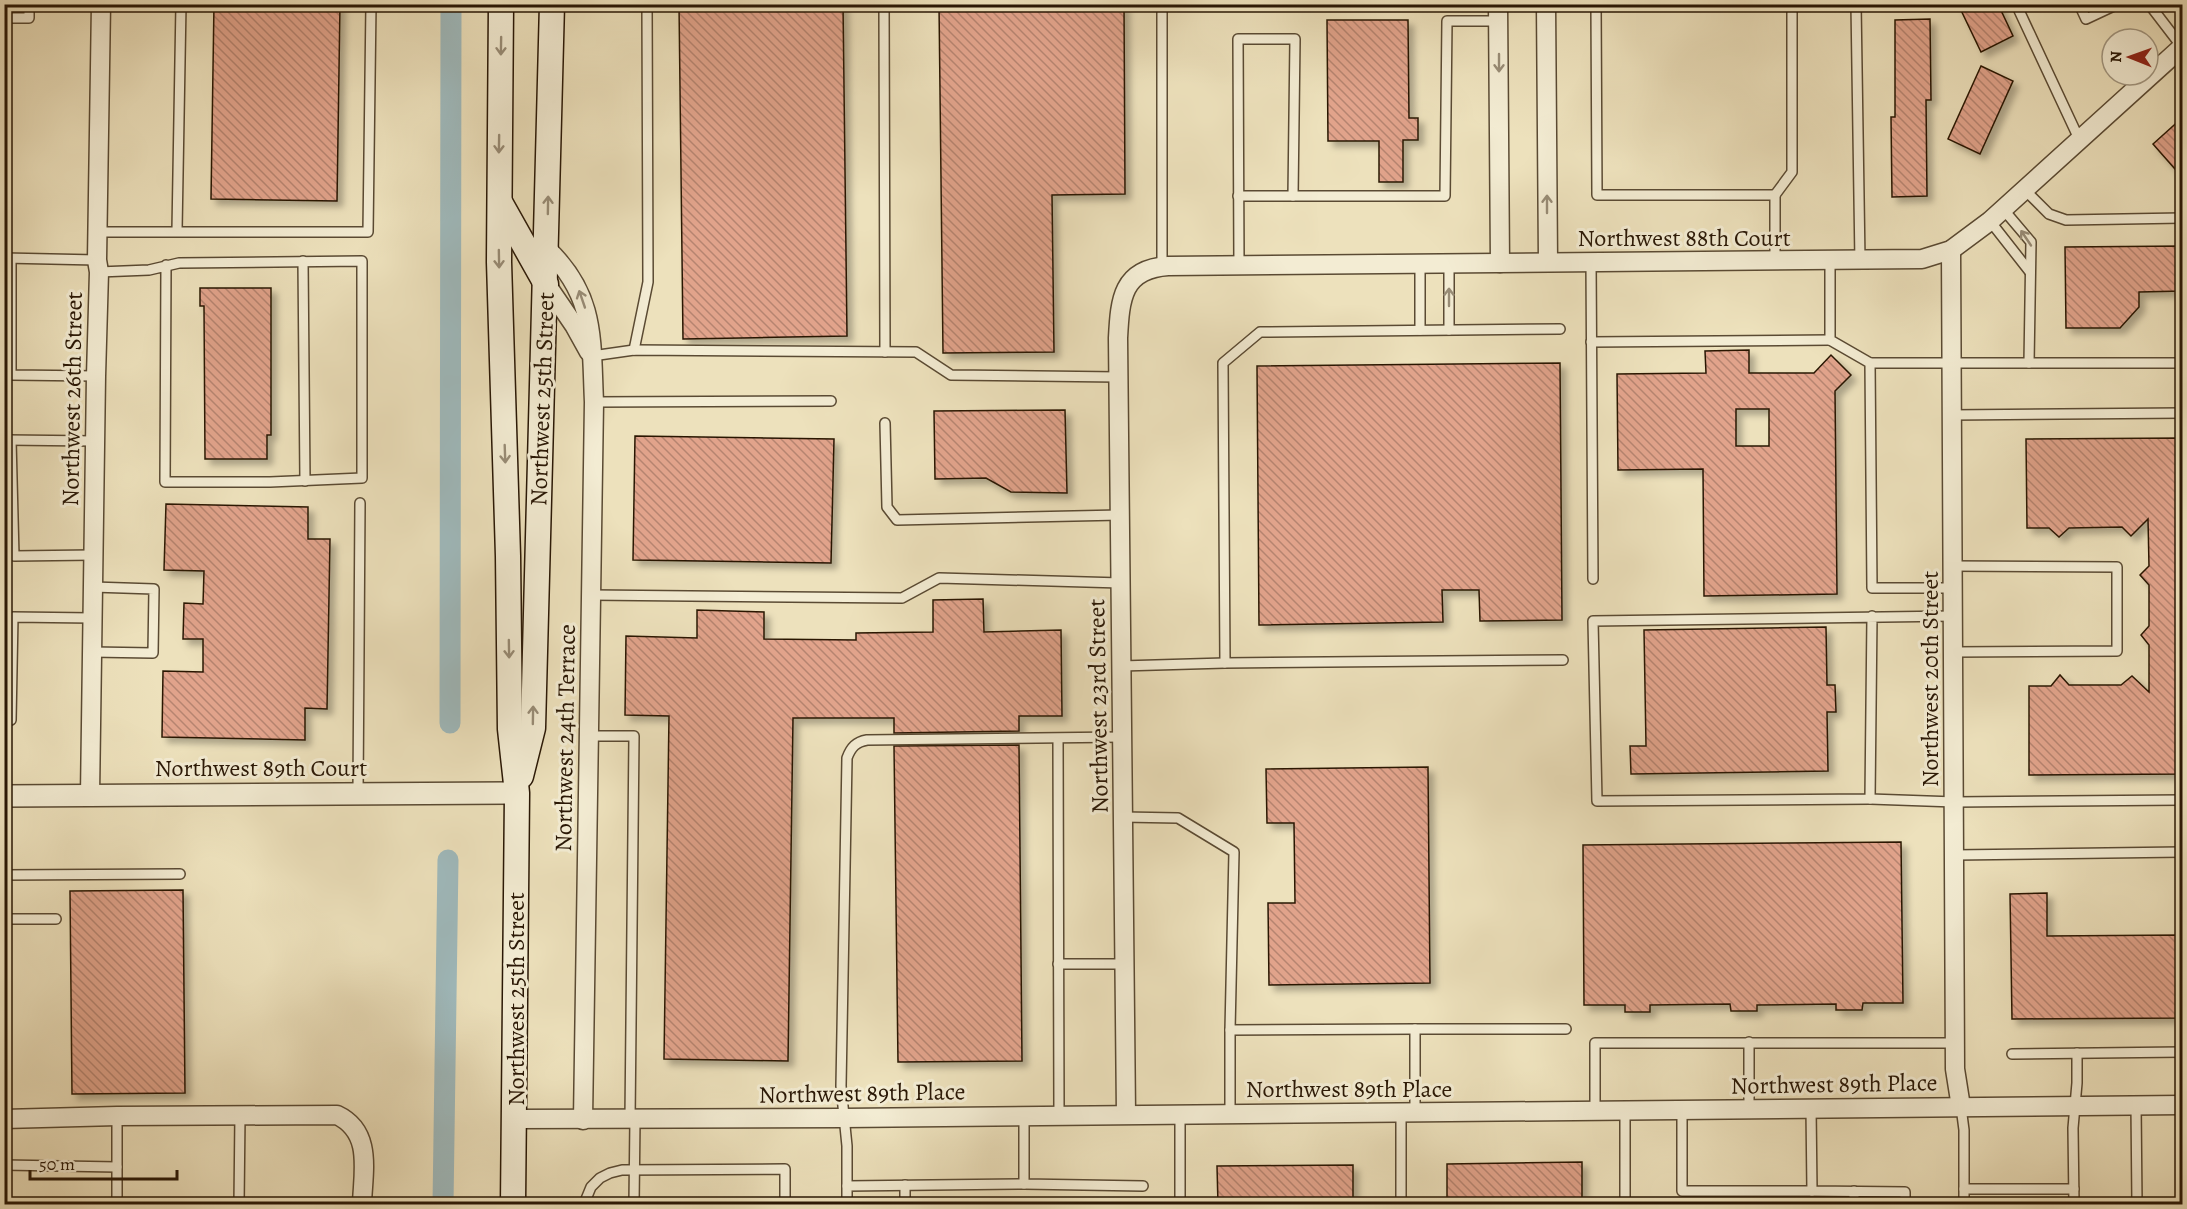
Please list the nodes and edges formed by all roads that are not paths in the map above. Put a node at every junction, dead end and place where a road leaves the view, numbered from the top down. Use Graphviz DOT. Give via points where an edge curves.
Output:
graph roads {
  1 [pos="29,4"];
  2 [pos="101,4"];
  3 [pos="181,4"];
  4 [pos="370,4"];
  5 [pos="501,4"];
  6 [pos="552,4"];
  7 [pos="648,4"];
  8 [pos="884,4"];
  9 [pos="1162,4"];
  10 [pos="1546,4"];
  11 [pos="1596,4"];
  12 [pos="1792,4"];
  13 [pos="1857,4"];
  14 [pos="2016,4"];
  15 [pos="2079,4"];
  16 [pos="2118,4"];
  17 [pos="2150,4"];
  18 [pos="1498,13"];
  19 [pos="4,18"];
  20 [pos="2182,47"];
  21 [pos="2080,141"];
  22 [pos="2025,190"];
  23 [pos="1774,195"];
  24 [pos="1238,196"];
  25 [pos="1293,196"];
  26 [pos="499,200"];
  27 [pos="1997,215"];
  28 [pos="2182,218"];
  29 [pos="177,230"];
  30 [pos="97,232"];
  31 [pos="547,249"];
  32 [pos="1951,250"];
  33 [pos="8,259"];
  34 [pos="303,261"];
  35 [pos="1775,261"];
  36 [pos="1830,261"];
  37 [pos="1860,261"];
  38 [pos="1500,262"];
  39 [pos="1548,262"];
  40 [pos="1591,262"];
  41 [pos="1449,263"];
  42 [pos="1420,264"];
  43 [pos="98,266"];
  44 [pos="166,266"];
  45 [pos="1162,266"];
  46 [pos="1239,266"];
  47 [pos="2030,272"];
  48 [pos="546,284"];
  49 [pos="1123,297"];
  50 [pos="1560,329"];
  51 [pos="1420,330"];
  52 [pos="1449,330"];
  53 [pos="1830,340"];
  54 [pos="1591,342"];
  55 [pos="634,350"];
  56 [pos="885,352"];
  57 [pos="592,356"];
  58 [pos="1870,363"];
  59 [pos="1952,363"];
  60 [pos="2028,363"];
  61 [pos="2182,363"];
  62 [pos="96,376"];
  63 [pos="1118,377"];
  64 [pos="831,401"];
  65 [pos="594,402"];
  66 [pos="2182,413"];
  67 [pos="1952,415"];
  68 [pos="885,423"];
  69 [pos="8,440"];
  70 [pos="94,441"];
  71 [pos="305,481"];
  72 [pos="360,503"];
  73 [pos="1120,515"];
  74 [pos="93,555"];
  75 [pos="1953,566"];
  76 [pos="1593,579"];
  77 [pos="1121,583"];
  78 [pos="93,587"];
  79 [pos="1954,588"];
  80 [pos="591,595"];
  81 [pos="1954,615"];
  82 [pos="1872,616"];
  83 [pos="92,618"];
  84 [pos="92,652"];
  85 [pos="1954,652"];
  86 [pos="1563,660"];
  87 [pos="1225,663"];
  88 [pos="1121,666"];
  89 [pos="4,719"];
  90 [pos="589,736"];
  91 [pos="1122,737"];
  92 [pos="1058,739"];
  93 [pos="358,793"];
  94 [pos="517,793"];
  95 [pos="90,795"];
  96 [pos="4,796"];
  97 [pos="1870,799"];
  98 [pos="2182,800"];
  99 [pos="1955,802"];
  100 [pos="1123,817"];
  101 [pos="2182,852"];
  102 [pos="1954,855"];
  103 [pos="4,874"];
  104 [pos="180,874"];
  105 [pos="4,919"];
  106 [pos="56,919"];
  107 [pos="1058,964"];
  108 [pos="1125,964"];
  109 [pos="1415,1029"];
  110 [pos="1566,1029"];
  111 [pos="1230,1030"];
  112 [pos="1749,1042"];
  113 [pos="1956,1043"];
  114 [pos="2182,1052"];
  115 [pos="2077,1053"];
  116 [pos="2012,1054"];
  117 [pos="2075,1105"];
  118 [pos="2136,1105"];
  119 [pos="2182,1105"];
  120 [pos="1961,1107"];
  121 [pos="1811,1108"];
  122 [pos="1682,1109"];
  123 [pos="1749,1109"];
  124 [pos="1595,1110"];
  125 [pos="1625,1110"];
  126 [pos="1230,1113"];
  127 [pos="1408,1113"];
  128 [pos="1126,1114"];
  129 [pos="1180,1114"];
  130 [pos="240,1115"];
  131 [pos="1024,1115"];
  132 [pos="1059,1115"];
  133 [pos="117,1116"];
  134 [pos="844,1118"];
  135 [pos="4,1119"];
  136 [pos="515,1119"];
  137 [pos="632,1119"];
  138 [pos="583,1120"];
  139 [pos="4,1165"];
  140 [pos="117,1167"];
  141 [pos="635,1169"];
  142 [pos="1024,1184"];
  143 [pos="905,1185"];
  144 [pos="847,1186"];
  145 [pos="1143,1186"];
  146 [pos="1964,1189"];
  147 [pos="2074,1189"];
  148 [pos="1812,1191"];
  149 [pos="1854,1191"];
  150 [pos="117,1204"];
  151 [pos="239,1204"];
  152 [pos="362,1204"];
  153 [pos="513,1204"];
  154 [pos="584,1204"];
  155 [pos="634,1204"];
  156 [pos="785,1204"];
  157 [pos="847,1204"];
  158 [pos="905,1204"];
  159 [pos="1180,1204"];
  160 [pos="1401,1204"];
  161 [pos="1625,1204"];
  162 [pos="1854,1204"];
  163 [pos="1905,1204"];
  164 [pos="1964,1204"];
  165 [pos="2074,1204"];
  166 [pos="2137,1204"];
  1 -- 19 [label="lane" via="29,18"];
  2 -- 30 [label="street, Northwest 26th Street"];
  3 -- 29 [label="lane"];
  4 -- 29 [label="lane" via="368,232"];
  5 -- 26 [label="main road, Northwest 25th Street, one-way"];
  31 -- 6 [label="main road, Northwest 25th Street, one-way"];
  7 -- 55 [label="lane" via="648,282"];
  8 -- 56 [label="lane"];
  9 -- 45 [label="lane"];
  39 -- 10 [label="street, one-way"];
  11 -- 23 [label="lane" via="1597,195"];
  12 -- 23 [label="lane" via="1791,172"];
  13 -- 37 [label="lane"];
  14 -- 21 [label="lane"];
  15 -- 16 [label="lane" via="2086,19"];
  17 -- 20 [label="lane"];
  18 -- 25 [label="lane" via="1447,21 1445,196"];
  18 -- 38 [label="street, one-way"];
  20 -- 21 [label="street, Northwest 88th Court"];
  21 -- 22 [label="street, Northwest 88th Court"];
  22 -- 27 [label="street, Northwest 88th Court"];
  22 -- 28 [label="lane" via="2049,214 2066,220"];
  23 -- 35 [label="lane"];
  24 -- 25 [label="lane"];
  24 -- 25 [label="lane" via="1238,39 1295,39"];
  24 -- 46 [label="lane"];
  26 -- 48 [label="main road"];
  26 -- 94 [label="main road, Northwest 25th Street, one-way" via="510,729"];
  27 -- 32 [label="street, Northwest 88th Court"];
  27 -- 47 [label="lane"];
  47 -- 27 [label="lane, one-way" via="2031,242"];
  29 -- 30 [label="lane"];
  30 -- 43 [label="street, Northwest 26th Street"];
  31 -- 48 [label="main road, Northwest 25th Street"];
  57 -- 31 [label="street, Northwest 24th Terrace, one-way" via="582,295 564,264"];
  32 -- 37 [label="street, Northwest 88th Court" via="1922,259"];
  32 -- 59 [label="street, Northwest 20th Street"];
  33 -- 43 [label="lane"];
  33 -- 62 [label="lane" via="11,375"];
  34 -- 44 [label="lane"];
  34 -- 71 [label="lane"];
  34 -- 71 [label="lane" via="362,261 362,478"];
  35 -- 36 [label="street, Northwest 88th Court"];
  35 -- 40 [label="street, Northwest 88th Court"];
  36 -- 37 [label="street, Northwest 88th Court"];
  36 -- 53 [label="lane"];
  38 -- 39 [label="street, Northwest 88th Court"];
  38 -- 41 [label="street, Northwest 88th Court"];
  39 -- 40 [label="street, Northwest 88th Court"];
  40 -- 54 [label="lane"];
  41 -- 42 [label="street, Northwest 88th Court"];
  52 -- 41 [label="lane, one-way"];
  42 -- 46 [label="street, Northwest 88th Court"];
  42 -- 51 [label="lane"];
  43 -- 44 [label="lane" via="149,270"];
  43 -- 62 [label="street, Northwest 26th Street"];
  44 -- 71 [label="lane" via="165,482"];
  45 -- 46 [label="street, Northwest 88th Court"];
  45 -- 49 [label="street, Northwest 88th Court" via="1135,276"];
  47 -- 60 [label="lane"];
  48 -- 57 [label="street, Northwest 24th Terrace"];
  94 -- 48 [label="main road, Northwest 25th Street, one-way" via="533,728"];
  49 -- 63 [label="street, Northwest 23rd Street"];
  50 -- 52 [label="lane"];
  51 -- 52 [label="lane"];
  51 -- 87 [label="lane" via="1260,332 1223,363"];
  53 -- 54 [label="lane"];
  53 -- 58 [label="lane"];
  54 -- 76 [label="lane"];
  55 -- 56 [label="lane"];
  55 -- 57 [label="lane"];
  56 -- 63 [label="lane" via="916,352 951,375"];
  57 -- 65 [label="street, Northwest 24th Terrace"];
  58 -- 59 [label="lane"];
  58 -- 79 [label="lane" via="1872,588"];
  59 -- 60 [label="lane"];
  59 -- 67 [label="street, Northwest 20th Street"];
  60 -- 61 [label="lane"];
  62 -- 70 [label="street, Northwest 26th Street"];
  63 -- 73 [label="street, Northwest 23rd Street"];
  64 -- 65 [label="lane"];
  65 -- 80 [label="street, Northwest 24th Terrace"];
  66 -- 67 [label="lane"];
  67 -- 75 [label="street, Northwest 20th Street"];
  68 -- 73 [label="lane" via="887,507 897,520"];
  69 -- 70 [label="lane"];
  69 -- 74 [label="lane" via="14,556"];
  70 -- 74 [label="street, Northwest 26th Street"];
  72 -- 93 [label="lane"];
  73 -- 77 [label="street, Northwest 23rd Street"];
  74 -- 78 [label="street, Northwest 26th Street"];
  75 -- 79 [label="street, Northwest 20th Street"];
  75 -- 85 [label="lane" via="2117,567 2117,651"];
  77 -- 80 [label="lane" via="939,578 902,598"];
  77 -- 88 [label="street, Northwest 23rd Street"];
  78 -- 83 [label="street, Northwest 26th Street"];
  78 -- 84 [label="lane" via="154,589 154,642 153,653"];
  79 -- 81 [label="street, Northwest 20th Street"];
  80 -- 90 [label="street, Northwest 24th Terrace"];
  81 -- 82 [label="lane"];
  81 -- 85 [label="street, Northwest 20th Street"];
  82 -- 97 [label="lane"];
  82 -- 97 [label="lane" via="1593,621 1597,801"];
  83 -- 84 [label="street, Northwest 26th Street"];
  83 -- 89 [label="lane" via="13,617 10,720"];
  84 -- 95 [label="street, Northwest 26th Street"];
  85 -- 99 [label="street, Northwest 20th Street"];
  86 -- 87 [label="lane"];
  87 -- 88 [label="lane"];
  88 -- 91 [label="street, Northwest 23rd Street"];
  90 -- 137 [label="lane" via="634,736"];
  90 -- 138 [label="street, Northwest 24th Terrace"];
  91 -- 92 [label="lane"];
  91 -- 100 [label="street, Northwest 23rd Street"];
  92 -- 107 [label="lane"];
  92 -- 134 [label="lane" via="867,740 850,750 841,1074"];
  93 -- 94 [label="street, Northwest 89th Court"];
  93 -- 95 [label="street, Northwest 89th Court"];
  94 -- 136 [label="main road, Northwest 25th Street"];
  95 -- 96 [label="street, Northwest 89th Court"];
  97 -- 99 [label="lane"];
  98 -- 99 [label="lane"];
  99 -- 102 [label="street, Northwest 20th Street"];
  100 -- 108 [label="street, Northwest 23rd Street"];
  100 -- 111 [label="lane" via="1178,818 1234,852"];
  101 -- 102 [label="lane"];
  102 -- 113 [label="street, Northwest 20th Street"];
  103 -- 104 [label="lane"];
  105 -- 106 [label="lane"];
  107 -- 108 [label="lane"];
  107 -- 132 [label="lane"];
  108 -- 128 [label="street, Northwest 23rd Street"];
  109 -- 110 [label="lane"];
  109 -- 111 [label="lane"];
  109 -- 127 [label="lane"];
  111 -- 126 [label="lane"];
  112 -- 113 [label="lane"];
  112 -- 123 [label="lane"];
  112 -- 124 [label="lane" via="1594,1043"];
  113 -- 120 [label="street, Northwest 20th Street" via="1955,1069"];
  114 -- 115 [label="lane"];
  115 -- 116 [label="lane"];
  115 -- 117 [label="lane"];
  117 -- 118 [label="street, Northwest 89th Place"];
  117 -- 120 [label="street, Northwest 89th Place"];
  117 -- 147 [label="lane"];
  118 -- 119 [label="street, Northwest 89th Place"];
  118 -- 166 [label="lane"];
  120 -- 121 [label="street, Northwest 89th Place"];
  120 -- 146 [label="lane"];
  121 -- 123 [label="street, Northwest 89th Place"];
  121 -- 148 [label="lane"];
  122 -- 123 [label="street, Northwest 89th Place"];
  122 -- 125 [label="street, Northwest 89th Place"];
  122 -- 148 [label="lane" via="1682,1191"];
  124 -- 125 [label="street, Northwest 89th Place"];
  124 -- 127 [label="street, Northwest 89th Place"];
  125 -- 161 [label="lane"];
  126 -- 127 [label="street, Northwest 89th Place"];
  126 -- 129 [label="street, Northwest 89th Place"];
  127 -- 160 [label="lane"];
  128 -- 129 [label="street, Northwest 89th Place"];
  128 -- 132 [label="street, Northwest 89th Place"];
  129 -- 159 [label="lane"];
  130 -- 133 [label="street"];
  130 -- 151 [label="lane"];
  130 -- 152 [label="street" via="326,1114 350,1122 363,1142"];
  131 -- 132 [label="street, Northwest 89th Place"];
  131 -- 134 [label="street, Northwest 89th Place"];
  131 -- 142 [label="lane"];
  133 -- 135 [label="street"];
  133 -- 140 [label="lane"];
  134 -- 137 [label="street, Northwest 89th Place"];
  134 -- 144 [label="lane"];
  136 -- 138 [label="street, Northwest 89th Place"];
  136 -- 153 [label="main road, Northwest 25th Street"];
  137 -- 138 [label="street, Northwest 89th Place"];
  137 -- 141 [label="lane"];
  139 -- 140 [label="lane"];
  140 -- 150 [label="lane"];
  141 -- 154 [label="lane" via="600,1178"];
  141 -- 155 [label="lane"];
  141 -- 156 [label="lane" via="785,1169"];
  142 -- 143 [label="lane"];
  142 -- 145 [label="lane"];
  143 -- 144 [label="lane"];
  143 -- 158 [label="lane"];
  144 -- 157 [label="lane"];
  146 -- 147 [label="lane"];
  146 -- 164 [label="lane"];
  147 -- 165 [label="lane"];
  148 -- 149 [label="lane"];
  149 -- 162 [label="lane"];
  149 -- 163 [label="lane" via="1905,1192"];
}
